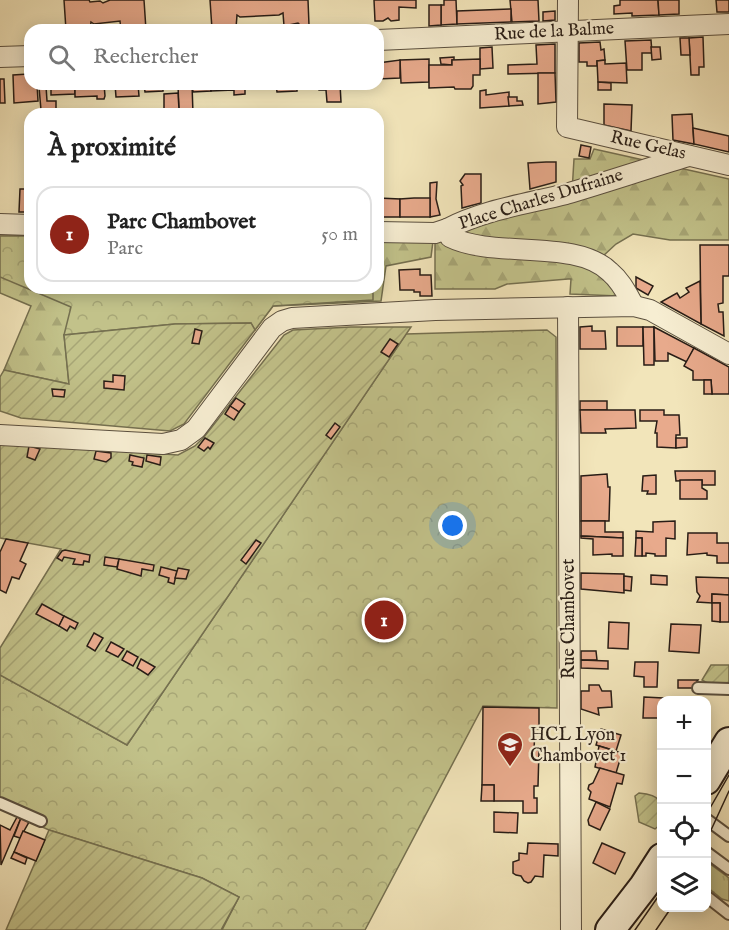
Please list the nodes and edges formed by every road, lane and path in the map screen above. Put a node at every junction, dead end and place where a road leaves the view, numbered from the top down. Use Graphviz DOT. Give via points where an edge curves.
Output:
graph roads {
  1 [pos="568,0"];
  2 [pos="729,24"];
  3 [pos="568,32"];
  4 [pos="384,40"];
  5 [pos="24,56"];
  6 [pos="0,57"];
  7 [pos="689,156"];
  8 [pos="729,165"];
  9 [pos="0,224"];
  10 [pos="24,225"];
  11 [pos="447,230"];
  12 [pos="384,232"];
  13 [pos="634,306"];
  14 [pos="568,307"];
  15 [pos="729,354"];
  16 [pos="0,435"];
  17 [pos="698,688"];
  18 [pos="729,689"];
  19 [pos="729,742"];
  20 [pos="711,772"];
  21 [pos="0,803"];
  22 [pos="41,821"];
  23 [pos="711,823"];
  24 [pos="729,836"];
  25 [pos="711,856"];
  26 [pos="657,866"];
  27 [pos="729,869"];
  28 [pos="711,900"];
  29 [pos="729,914"];
  30 [pos="571,930"];
  31 [pos="610,930"];
  1 -- 3 [label="street"];
  2 -- 3 [label="street, Rue de la Balme"];
  3 -- 4 [label="street, Rue de la Balme"];
  3 -- 7 [label="street, Rue Gelas" via="567,127"];
  5 -- 6 [label="street"];
  7 -- 8 [label="street, Rue Gelas"];
  7 -- 11 [label="street, Place Charles Dufraine" via="510,207"];
  9 -- 10 [label="street"];
  11 -- 12 [label="street"];
  11 -- 13 [label="street, Place Charles Dufraine" via="450,237 474,246 588,259 609,270"];
  13 -- 14 [label="street"];
  13 -- 15 [label="street" via="650,310"];
  14 -- 16 [label="street" via="292,318 272,328 196,429 181,440 172,443"];
  14 -- 30 [label="street, Rue Chambovet"];
  17 -- 18 [label="lane"];
  19 -- 20 [label="main road"];
  21 -- 22 [label="lane"];
  23 -- 24 [label="lane"];
  25 -- 27 [label="lane"];
  26 -- 31 [label="main road"];
  28 -- 29 [label="lane"];
}
